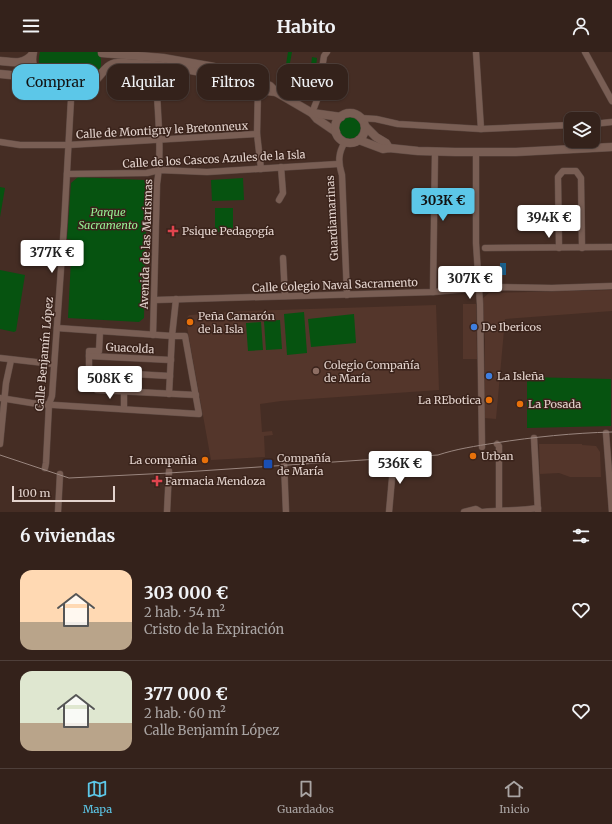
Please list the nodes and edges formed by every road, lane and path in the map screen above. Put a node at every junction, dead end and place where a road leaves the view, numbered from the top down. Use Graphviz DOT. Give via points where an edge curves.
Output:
graph roads {
  1 [pos="102,52"];
  2 [pos="327,52"];
  3 [pos="476,52"];
  4 [pos="585,52"];
  5 [pos="32,53"];
  6 [pos="0,61"];
  7 [pos="32,64"];
  8 [pos="114,64"];
  9 [pos="136,64"];
  10 [pos="107,68"];
  11 [pos="0,74"];
  12 [pos="12,75"];
  13 [pos="100,75"];
  14 [pos="269,91"];
  15 [pos="276,92"];
  16 [pos="71,100"];
  17 [pos="157,100"];
  18 [pos="257,100"];
  19 [pos="612,101"];
  20 [pos="312,114"];
  21 [pos="341,117"];
  22 [pos="360,118"];
  23 [pos="612,122"];
  24 [pos="600,123"];
  25 [pos="365,126"];
  26 [pos="564,126"];
  27 [pos="481,129"];
  28 [pos="336,132"];
  29 [pos="256,134"];
  30 [pos="159,140"];
  31 [pos="359,140"];
  32 [pos="0,142"];
  33 [pos="345,142"];
  34 [pos="68,145"];
  35 [pos="612,147"];
  36 [pos="389,148"];
  37 [pos="435,152"];
  38 [pos="476,153"];
  39 [pos="338,164"];
  40 [pos="281,167"];
  41 [pos="261,169"];
  42 [pos="159,170"];
  43 [pos="66,174"];
  44 [pos="279,200"];
  45 [pos="485,248"];
  46 [pos="559,248"];
  47 [pos="582,248"];
  48 [pos="612,248"];
  49 [pos="283,258"];
  50 [pos="612,286"];
  51 [pos="478,289"];
  52 [pos="433,292"];
  53 [pos="347,295"];
  54 [pos="285,296"];
  55 [pos="176,299"];
  56 [pos="155,300"];
  57 [pos="57,328"];
  58 [pos="100,331"];
  59 [pos="153,335"];
  60 [pos="172,336"];
  61 [pos="89,356"];
  62 [pos="0,358"];
  63 [pos="11,360"];
  64 [pos="171,360"];
  65 [pos="53,364"];
  66 [pos="97,372"];
  67 [pos="170,376"];
  68 [pos="124,392"];
  69 [pos="169,394"];
  70 [pos="196,395"];
  71 [pos="3,398"];
  72 [pos="49,404"];
  73 [pos="124,408"];
  74 [pos="606,433"];
  75 [pos="534,438"];
  76 [pos="0,444"];
  77 [pos="497,444"];
  78 [pos="482,447"];
  79 [pos="394,456"];
  80 [pos="284,463"];
  81 [pos="45,468"];
  82 [pos="170,471"];
  83 [pos="60,474"];
  84 [pos="499,510"];
  85 [pos="538,510"];
  86 [pos="58,512"];
  87 [pos="167,512"];
  88 [pos="286,512"];
  89 [pos="389,512"];
  90 [pos="464,512"];
  91 [pos="482,512"];
  92 [pos="612,512"];
  1 -- 13 [label="street" via="104,66"];
  1 -- 15 [label="street" via="163,58 214,67 270,86"];
  2 -- 20 [label="street"];
  3 -- 27 [label="street"];
  4 -- 19 [label="street"];
  5 -- 6 [label="street" via="25,61"];
  5 -- 7 [label="street"];
  8 -- 9 [label="street"];
  10 -- 13 [label="street"];
  11 -- 12 [label="street"];
  14 -- 15 [label="street"];
  15 -- 20 [label="street"];
  16 -- 34 [label="street, Calle Benjamín López"];
  17 -- 30 [label="street, Avenida de las Marismas"];
  18 -- 29 [label="street"];
  20 -- 21 [label="street"];
  20 -- 28 [label="street"];
  21 -- 22 [label="street" via="352,114"];
  21 -- 28 [label="street" via="336,123"];
  22 -- 25 [label="street"];
  22 -- 27 [label="street" via="398,124"];
  23 -- 24 [label="street"];
  25 -- 31 [label="street" via="364,134"];
  25 -- 36 [label="street" via="376,137 386,142"];
  26 -- 27 [label="street"];
  28 -- 33 [label="street"];
  29 -- 30 [label="street, Calle de Montigny le Bretonneux"];
  29 -- 41 [label="street"];
  30 -- 34 [label="street, Calle de Montigny le Bretonneux"];
  30 -- 42 [label="street, Avenida de las Marismas"];
  31 -- 33 [label="street"];
  31 -- 36 [label="street" via="383,149"];
  32 -- 34 [label="street, Calle de Montigny le Bretonneux" via="20,145"];
  33 -- 39 [label="street, Guardiamarinas"];
  34 -- 43 [label="street, Calle Benjamín López"];
  35 -- 38 [label="street"];
  36 -- 37 [label="street"];
  37 -- 38 [label="street"];
  37 -- 52 [label="street"];
  38 -- 51 [label="street"];
  39 -- 40 [label="street, Calle de los Cascos Azules de la Isla"];
  39 -- 53 [label="street, Guardiamarinas" via="342,175"];
  40 -- 41 [label="street, Calle de los Cascos Azules de la Isla"];
  40 -- 44 [label="street" via="282,193"];
  41 -- 42 [label="street, Calle de los Cascos Azules de la Isla" via="206,172"];
  42 -- 43 [label="street, Calle de los Cascos Azules de la Isla" via="146,173"];
  42 -- 56 [label="street, Avenida de las Marismas"];
  43 -- 57 [label="street, Calle Benjamín López"];
  45 -- 46 [label="street"];
  46 -- 47 [label="street"];
  46 -- 47 [label="street" via="558,177 563,171 576,171 581,178"];
  47 -- 48 [label="street"];
  49 -- 54 [label="street"];
  50 -- 51 [label="street, Calle Colegio Naval Sacramento"];
  51 -- 52 [label="street, Calle Colegio Naval Sacramento"];
  51 -- 78 [label="street"];
  52 -- 53 [label="street, Calle Colegio Naval Sacramento"];
  53 -- 54 [label="street, Calle Colegio Naval Sacramento"];
  54 -- 55 [label="street, Calle Colegio Naval Sacramento"];
  55 -- 56 [label="street, Calle Colegio Naval Sacramento"];
  55 -- 60 [label="street"];
  56 -- 59 [label="street, Avenida de las Marismas"];
  57 -- 58 [label="street"];
  57 -- 65 [label="street, Calle Benjamín López"];
  58 -- 59 [label="street"];
  58 -- 61 [label="street" via="99,351 89,351"];
  59 -- 60 [label="street"];
  60 -- 64 [label="street"];
  60 -- 70 [label="street" via="185,336"];
  61 -- 64 [label="street, Guacolda"];
  61 -- 66 [label="street" via="89,368"];
  62 -- 63 [label="street"];
  63 -- 65 [label="street"];
  63 -- 71 [label="street"];
  64 -- 67 [label="street"];
  65 -- 72 [label="street, Calle Benjamín López" via="52,396"];
  66 -- 67 [label="street"];
  66 -- 68 [label="street" via="97,390"];
  67 -- 69 [label="street"];
  68 -- 69 [label="street"];
  68 -- 73 [label="street"];
  69 -- 70 [label="street"];
  70 -- 73 [label="street" via="199,414"];
  71 -- 72 [label="street"];
  71 -- 76 [label="street"];
  72 -- 73 [label="street"];
  72 -- 81 [label="street, Calle Benjamín López"];
  74 -- 92 [label="street"];
  75 -- 85 [label="street"];
  77 -- 84 [label="street"];
  79 -- 89 [label="street"];
  80 -- 88 [label="street"];
  82 -- 87 [label="street"];
  83 -- 86 [label="street"];
  84 -- 85 [label="street"];
  84 -- 91 [label="street"];
  90 -- 91 [label="street" via="476,509"];
}
